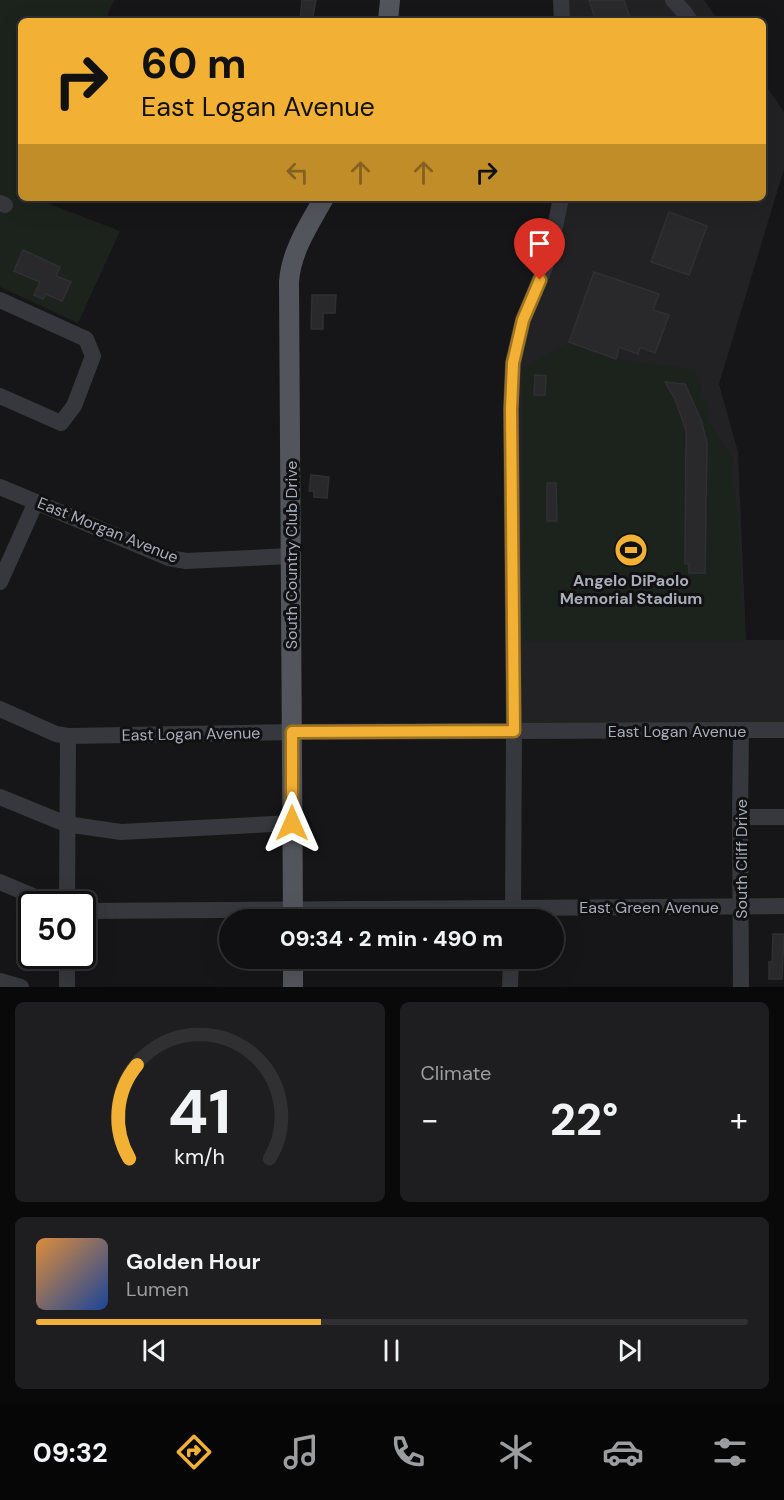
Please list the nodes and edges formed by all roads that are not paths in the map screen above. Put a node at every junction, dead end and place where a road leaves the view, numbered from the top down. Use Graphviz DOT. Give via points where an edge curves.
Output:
graph roads {
  1 [pos="390,0"];
  2 [pos="561,0"];
  3 [pos="673,0"];
  4 [pos="388,18"];
  5 [pos="562,18"];
  6 [pos="688,18"];
  7 [pos="322,201"];
  8 [pos="560,201"];
  9 [pos="0,300"];
  10 [pos="0,396"];
  11 [pos="0,487"];
  12 [pos="36,502"];
  13 [pos="291,556"];
  14 [pos="0,582"];
  15 [pos="0,709"];
  16 [pos="741,730"];
  17 [pos="784,730"];
  18 [pos="514,731"];
  19 [pos="292,732"];
  20 [pos="68,736"];
  21 [pos="0,797"];
  22 [pos="740,817"];
  23 [pos="784,817"];
  24 [pos="292,823"];
  25 [pos="66,824"];
  26 [pos="0,882"];
  27 [pos="21,891"];
  28 [pos="67,891"];
  29 [pos="741,906"];
  30 [pos="784,906"];
  31 [pos="293,909"];
  32 [pos="514,909"];
  33 [pos="96,911"];
  34 [pos="564,911"];
  35 [pos="219,913"];
  36 [pos="67,969"];
  37 [pos="293,969"];
  38 [pos="511,969"];
  39 [pos="0,981"];
  40 [pos="21,987"];
  41 [pos="67,987"];
  42 [pos="293,987"];
  43 [pos="510,987"];
  44 [pos="741,987"];
  1 -- 4 [label="main road"];
  2 -- 5 [label="street"];
  3 -- 6 [label="street"];
  7 -- 13 [label="main road, South Country Club Drive" via="290,265"];
  8 -- 18 [label="street" via="548,260 523,320 513,363"];
  9 -- 10 [label="street" via="86,339 93,356 74,406 61,423"];
  11 -- 12 [label="street, East Morgan Avenue"];
  12 -- 13 [label="street, East Morgan Avenue" via="169,558 186,561"];
  12 -- 14 [label="street"];
  13 -- 19 [label="main road, South Country Club Drive"];
  15 -- 20 [label="street, East Logan Avenue"];
  16 -- 17 [label="street, East Logan Avenue"];
  16 -- 18 [label="street, East Logan Avenue"];
  16 -- 22 [label="street, South Cliff Drive"];
  18 -- 19 [label="street, East Logan Avenue"];
  18 -- 32 [label="street"];
  19 -- 20 [label="street, East Logan Avenue"];
  19 -- 24 [label="main road, South Country Club Drive"];
  20 -- 25 [label="street"];
  21 -- 25 [label="street"];
  22 -- 23 [label="street"];
  22 -- 29 [label="street, South Cliff Drive"];
  24 -- 25 [label="street" via="122,832"];
  24 -- 31 [label="main road, South Country Club Drive"];
  25 -- 28 [label="street"];
  26 -- 27 [label="street"];
  29 -- 30 [label="street, East Green Avenue"];
  29 -- 34 [label="street, East Green Avenue"];
  29 -- 44 [label="street, South Cliff Drive"];
  33 -- 35 [label="street, East Green Avenue"];
  36 -- 41 [label="street"];
  37 -- 42 [label="main road"];
  38 -- 43 [label="street"];
  39 -- 40 [label="street"];
}
